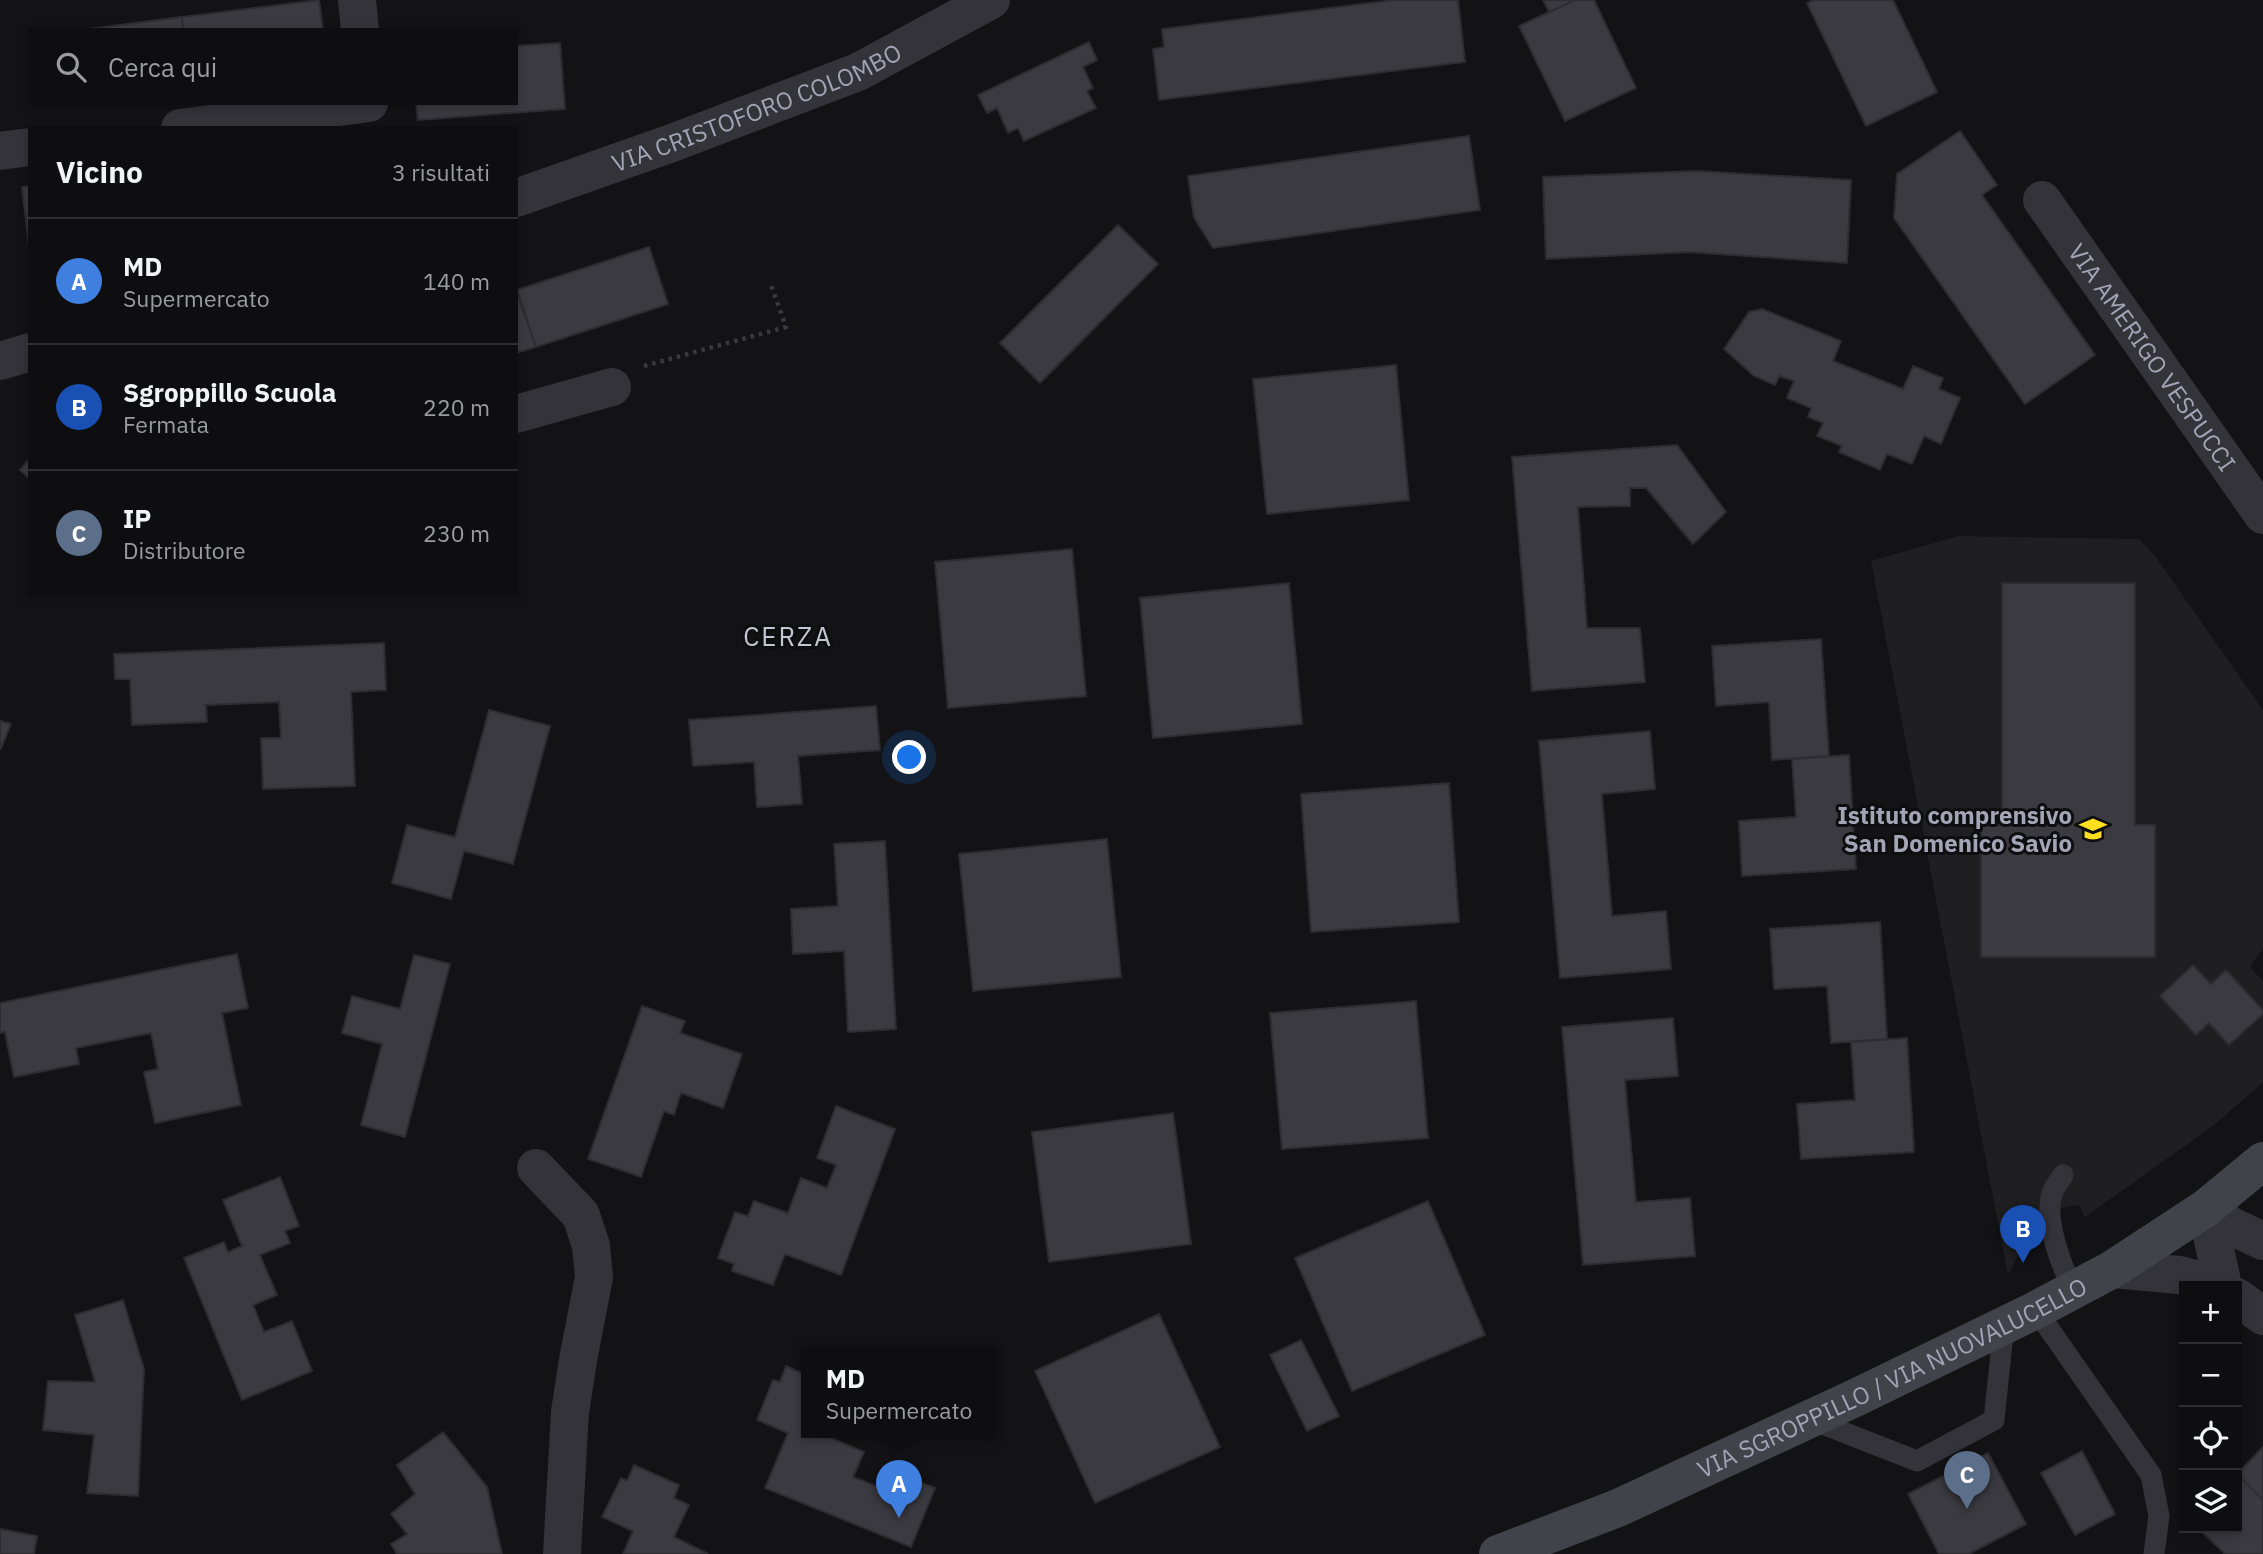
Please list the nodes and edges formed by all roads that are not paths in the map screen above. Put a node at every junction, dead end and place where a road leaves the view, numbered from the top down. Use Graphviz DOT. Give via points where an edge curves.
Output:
graph roads {
  1 [pos="356,0"];
  2 [pos="991,0"];
  3 [pos="360,28"];
  4 [pos="354,105"];
  5 [pos="370,105"];
  6 [pos="195,126"];
  7 [pos="375,126"];
  8 [pos="28,147"];
  9 [pos="0,151"];
  10 [pos="518,197"];
  11 [pos="2042,200"];
  12 [pos="28,353"];
  13 [pos="0,361"];
  14 [pos="612,387"];
  15 [pos="518,413"];
  16 [pos="2263,515"];
  17 [pos="2263,1161"];
  18 [pos="536,1168"];
  19 [pos="2063,1175"];
  20 [pos="2206,1208"];
  21 [pos="2263,1241"];
  22 [pos="2113,1269"];
  23 [pos="2202,1281"];
  24 [pos="2221,1281"];
  25 [pos="2073,1290"];
  26 [pos="2242,1301"];
  27 [pos="2263,1316"];
  28 [pos="2020,1317"];
  29 [pos="1810,1419"];
  30 [pos="562,1554"];
  31 [pos="1498,1554"];
  32 [pos="2154,1554"];
  1 -- 3 [label="street"];
  2 -- 10 [label="street, VIA CRISTOFORO COLOMBO" via="858,72"];
  4 -- 6 [label="street"];
  5 -- 7 [label="street"];
  8 -- 9 [label="street"];
  11 -- 16 [label="street, VIA AMERIGO VESPUCCI"];
  12 -- 13 [label="street"];
  14 -- 15 [label="street"];
  17 -- 20 [label="main road, VIA SGROPPILLO / VIA NUOVALUCELLO"];
  18 -- 30 [label="street" via="581,1215 594,1277 570,1412"];
  19 -- 25 [label="lane" via="2053,1190 2050,1210 2057,1257"];
  20 -- 21 [label="street"];
  20 -- 22 [label="main road, VIA SGROPPILLO / VIA NUOVALUCELLO"];
  20 -- 24 [label="street"];
  22 -- 23 [label="street"];
  22 -- 25 [label="main road, VIA SGROPPILLO / VIA NUOVALUCELLO"];
  25 -- 28 [label="main road, VIA SGROPPILLO / VIA NUOVALUCELLO"];
  26 -- 27 [label="street"];
  28 -- 29 [label="main road, VIA SGROPPILLO / VIA NUOVALUCELLO"];
  28 -- 29 [label="lane" via="1994,1420 1917,1461"];
  28 -- 32 [label="lane" via="2151,1475 2159,1516"];
  29 -- 31 [label="main road, VIA SGROPPILLO / VIA NUOVALUCELLO" via="1618,1508"];
}
